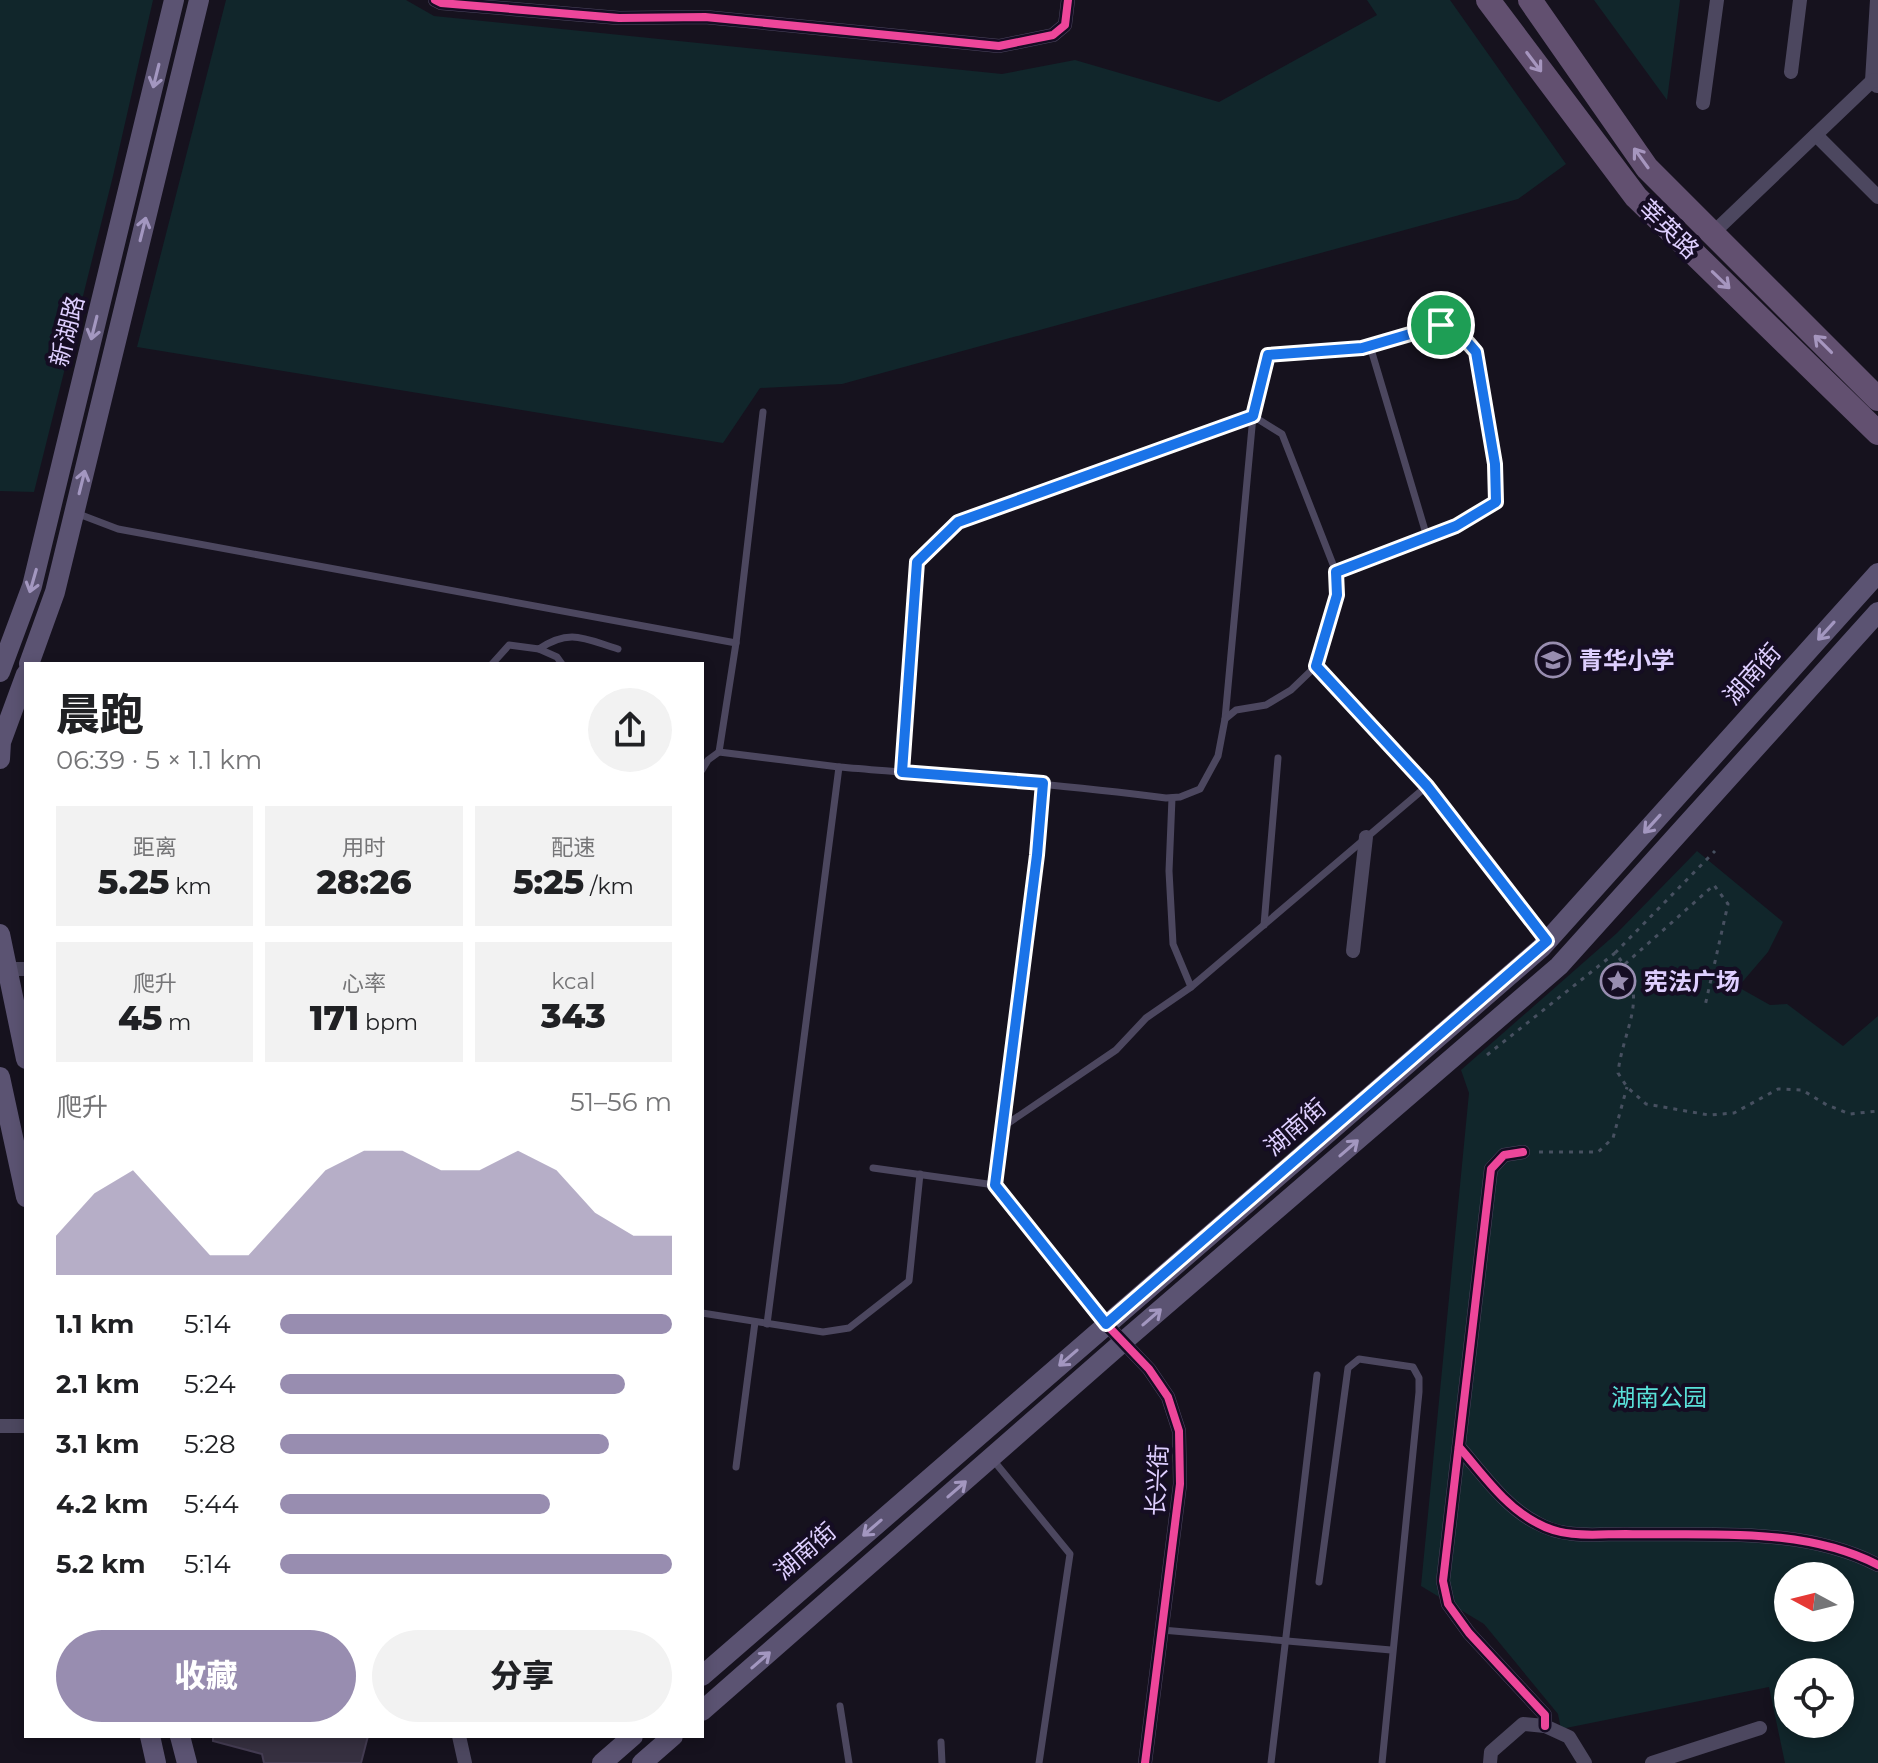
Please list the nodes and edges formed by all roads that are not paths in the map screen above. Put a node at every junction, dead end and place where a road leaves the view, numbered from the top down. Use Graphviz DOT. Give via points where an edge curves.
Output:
graph roads {
  1 [pos="174,0"];
  2 [pos="199,0"];
  3 [pos="435,0"];
  4 [pos="1068,0"];
  5 [pos="1488,0"];
  6 [pos="1530,0"];
  7 [pos="1717,0"];
  8 [pos="1800,0"];
  9 [pos="1877,0"];
  10 [pos="1791,72"];
  11 [pos="1876,83"];
  12 [pos="1703,103"];
  13 [pos="1816,135"];
  14 [pos="1878,197"];
  15 [pos="1713,233"];
  16 [pos="1370,346"];
  17 [pos="1878,399"];
  18 [pos="763,412"];
  19 [pos="1253,416"];
  20 [pos="1878,433"];
  21 [pos="75,513"];
  22 [pos="1427,537"];
  23 [pos="1336,572"];
  24 [pos="1878,573"];
  25 [pos="1878,612"];
  26 [pos="736,643"];
  27 [pos="539,649"];
  28 [pos="618,649"];
  29 [pos="30,662"];
  30 [pos="494,662"];
  31 [pos="561,662"];
  32 [pos="1316,666"];
  33 [pos="0,672"];
  34 [pos="24,679"];
  35 [pos="1225,719"];
  36 [pos="719,752"];
  37 [pos="1278,758"];
  38 [pos="0,759"];
  39 [pos="704,767"];
  40 [pos="839,767"];
  41 [pos="902,772"];
  42 [pos="1043,783"];
  43 [pos="1427,786"];
  44 [pos="1172,798"];
  45 [pos="1366,837"];
  46 [pos="1264,925"];
  47 [pos="0,934"];
  48 [pos="1547,941"];
  49 [pos="1353,951"];
  50 [pos="17,969"];
  51 [pos="1191,987"];
  52 [pos="24,1039"];
  53 [pos="0,1077"];
  54 [pos="1003,1127"];
  55 [pos="1523,1152"];
  56 [pos="873,1168"];
  57 [pos="920,1174"];
  58 [pos="995,1185"];
  59 [pos="24,1188"];
  60 [pos="704,1313"];
  61 [pos="755,1322"];
  62 [pos="767,1324"];
  63 [pos="1106,1324"];
  64 [pos="1124,1341"];
  65 [pos="1317,1375"];
  66 [pos="0,1426"];
  67 [pos="24,1426"];
  68 [pos="1459,1447"];
  69 [pos="992,1459"];
  70 [pos="736,1467"];
  71 [pos="1878,1565"];
  72 [pos="1319,1582"];
  73 [pos="1162,1630"];
  74 [pos="1285,1643"];
  75 [pos="1391,1650"];
  76 [pos="704,1674"];
  77 [pos="840,1706"];
  78 [pos="704,1709"];
  79 [pos="1545,1726"];
  80 [pos="1760,1728"];
  81 [pos="150,1738"];
  82 [pos="181,1738"];
  83 [pos="459,1738"];
  84 [pos="631,1738"];
  85 [pos="671,1738"];
  86 [pos="941,1742"];
  87 [pos="156,1763"];
  88 [pos="187,1763"];
  89 [pos="465,1763"];
  90 [pos="602,1763"];
  91 [pos="642,1763"];
  92 [pos="849,1763"];
  93 [pos="942,1763"];
  94 [pos="1039,1763"];
  95 [pos="1145,1763"];
  96 [pos="1271,1763"];
  97 [pos="1382,1763"];
  98 [pos="1490,1763"];
  99 [pos="1585,1763"];
  100 [pos="1652,1763"];
  1 -- 33 [label="main road, 新湖路, one-way" via="32,586"];
  21 -- 2 [label="main road, 新湖路, one-way"];
  3 -- 4 [label="street" via="619,18 705,17 999,46 1053,35 1065,25"];
  5 -- 20 [label="main road, 莘英路, one-way" via="1636,197"];
  15 -- 6 [label="main road, 莘英路, one-way" via="1647,168"];
  7 -- 12 [label="street"];
  8 -- 10 [label="street"];
  9 -- 11 [label="street"];
  11 -- 13 [label="street"];
  13 -- 14 [label="street"];
  13 -- 15 [label="street"];
  17 -- 15 [label="main road, 莘英路, one-way"];
  16 -- 19 [label="lane" via="1268,355"];
  16 -- 22 [label="lane"];
  16 -- 22 [label="lane" via="1441,325 1456,329 1476,352 1495,464 1496,502"];
  18 -- 26 [label="lane"];
  19 -- 23 [label="lane" via="1282,434"];
  19 -- 35 [label="lane"];
  19 -- 41 [label="lane" via="958,522 917,562"];
  21 -- 26 [label="lane" via="118,529"];
  21 -- 29 [label="main road, 新湖路"];
  22 -- 23 [label="lane"];
  23 -- 32 [label="lane" via="1337,595"];
  24 -- 48 [label="main road, 湖南街, one-way"];
  64 -- 25 [label="main road, one-way" via="1559,966"];
  26 -- 36 [label="lane"];
  27 -- 28 [label="lane" via="575,636"];
  27 -- 30 [label="lane" via="509,645"];
  27 -- 31 [label="lane"];
  32 -- 35 [label="lane" via="1266,705 1236,710"];
  32 -- 43 [label="lane"];
  34 -- 38 [label="main road"];
  35 -- 44 [label="lane" via="1218,756 1200,789"];
  36 -- 39 [label="lane"];
  36 -- 40 [label="lane"];
  37 -- 46 [label="lane"];
  40 -- 41 [label="lane"];
  40 -- 62 [label="lane"];
  41 -- 42 [label="lane"];
  42 -- 44 [label="lane"];
  42 -- 54 [label="street"];
  43 -- 45 [label="lane"];
  43 -- 48 [label="lane"];
  44 -- 51 [label="lane" via="1173,944"];
  45 -- 46 [label="lane"];
  45 -- 49 [label="street"];
  46 -- 51 [label="lane"];
  47 -- 50 [label="main road"];
  48 -- 63 [label="main road, 湖南街"];
  50 -- 52 [label="main road"];
  51 -- 54 [label="lane" via="1146,1018 1116,1050"];
  53 -- 59 [label="main road"];
  54 -- 58 [label="street"];
  55 -- 68 [label="street" via="1504,1155 1491,1169"];
  56 -- 57 [label="lane"];
  57 -- 58 [label="lane"];
  57 -- 62 [label="lane" via="909,1281 849,1328 823,1332"];
  58 -- 63 [label="street, 长兴街"];
  60 -- 61 [label="lane"];
  61 -- 62 [label="lane"];
  61 -- 70 [label="lane"];
  63 -- 64 [label="street, 长兴街"];
  63 -- 76 [label="main road, 湖南街, one-way"];
  64 -- 69 [label="main road"];
  64 -- 73 [label="street, 长兴街" via="1168,1397 1179,1431 1180,1484"];
  65 -- 74 [label="lane"];
  66 -- 67 [label="street"];
  68 -- 71 [label="street" via="1505,1500 1537,1524 1574,1536 1751,1537 1819,1543"];
  68 -- 79 [label="street" via="1443,1581 1448,1604 1545,1715"];
  78 -- 69 [label="main road, one-way"];
  69 -- 94 [label="lane" via="1070,1554"];
  72 -- 75 [label="lane" via="1348,1368 1359,1359 1413,1367 1419,1392"];
  73 -- 74 [label="lane"];
  73 -- 95 [label="street, 长兴街"];
  74 -- 75 [label="lane"];
  74 -- 96 [label="lane"];
  75 -- 97 [label="lane"];
  77 -- 92 [label="lane"];
  79 -- 98 [label="street" via="1523,1724 1491,1752"];
  79 -- 99 [label="street" via="1569,1737"];
  80 -- 100 [label="street"];
  81 -- 87 [label="main road"];
  82 -- 88 [label="main road"];
  83 -- 89 [label="street"];
  84 -- 90 [label="main road"];
  85 -- 91 [label="main road"];
  86 -- 93 [label="lane"];
}
